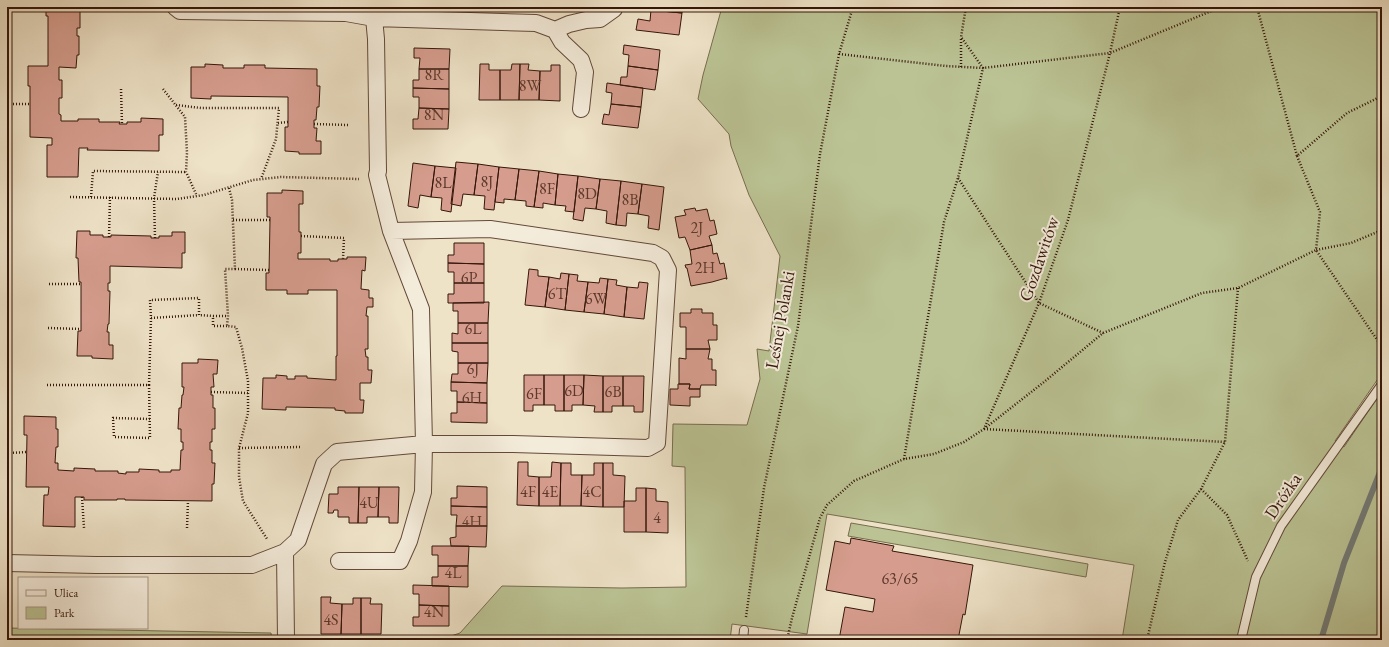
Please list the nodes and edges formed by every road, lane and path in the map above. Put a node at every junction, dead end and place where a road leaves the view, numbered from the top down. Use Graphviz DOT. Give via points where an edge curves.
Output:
graph roads {
  1 [pos="175,7"];
  2 [pos="853,7"];
  3 [pos="966,7"];
  4 [pos="1120,7"];
  5 [pos="1221,7"];
  6 [pos="1257,7"];
  7 [pos="614,9"];
  8 [pos="374,18"];
  9 [pos="555,30"];
  10 [pos="961,37"];
  11 [pos="1110,53"];
  12 [pos="839,54"];
  13 [pos="961,67"];
  14 [pos="983,68"];
  15 [pos="121,89"];
  16 [pos="163,89"];
  17 [pos="1382,96"];
  18 [pos="220,103"];
  19 [pos="7,104"];
  20 [pos="30,104"];
  21 [pos="176,105"];
  22 [pos="220,108"];
  23 [pos="581,108"];
  24 [pos="288,122"];
  25 [pos="278,123"];
  26 [pos="122,124"];
  27 [pos="314,124"];
  28 [pos="348,125"];
  29 [pos="1297,156"];
  30 [pos="158,172"];
  31 [pos="186,172"];
  32 [pos="958,178"];
  33 [pos="261,179"];
  34 [pos="378,180"];
  35 [pos="229,188"];
  36 [pos="197,196"];
  37 [pos="70,197"];
  38 [pos="91,197"];
  39 [pos="110,197"];
  40 [pos="154,198"];
  41 [pos="233,220"];
  42 [pos="270,220"];
  43 [pos="1382,230"];
  44 [pos="391,231"];
  45 [pos="301,236"];
  46 [pos="109,237"];
  47 [pos="155,238"];
  48 [pos="1316,250"];
  49 [pos="343,259"];
  50 [pos="235,269"];
  51 [pos="269,270"];
  52 [pos="48,284"];
  53 [pos="81,284"];
  54 [pos="1238,288"];
  55 [pos="1039,303"];
  56 [pos="199,315"];
  57 [pos="213,316"];
  58 [pos="228,316"];
  59 [pos="151,318"];
  60 [pos="227,326"];
  61 [pos="48,328"];
  62 [pos="81,329"];
  63 [pos="1103,333"];
  64 [pos="1382,347"];
  65 [pos="1382,384"];
  66 [pos="47,385"];
  67 [pos="149,385"];
  68 [pos="210,392"];
  69 [pos="248,393"];
  70 [pos="150,419"];
  71 [pos="984,429"];
  72 [pos="1225,442"];
  73 [pos="424,444"];
  74 [pos="301,447"];
  75 [pos="239,448"];
  76 [pos="27,452"];
  77 [pos="10,453"];
  78 [pos="904,459"];
  79 [pos="1202,488"];
  80 [pos="82,497"];
  81 [pos="188,501"];
  82 [pos="84,528"];
  83 [pos="187,528"];
  84 [pos="270,543"];
  85 [pos="285,552"];
  86 [pos="339,561"];
  87 [pos="7,562"];
  88 [pos="1256,577"];
  89 [pos="744,630"];
  90 [pos="286,640"];
  91 [pos="743,640"];
  92 [pos="787,640"];
  93 [pos="1147,640"];
  94 [pos="1241,640"];
  1 -- 8 [label="street" via="180,11 346,13"];
  2 -- 12 [label="path, Leśnej Polanki"];
  3 -- 10 [label="path"];
  4 -- 11 [label="path, Gozdawitów"];
  5 -- 11 [label="path"];
  6 -- 29 [label="path"];
  7 -- 9 [label="street" via="600,19 569,24"];
  8 -- 9 [label="street" via="536,23"];
  8 -- 34 [label="street"];
  9 -- 23 [label="street" via="562,42 581,60 585,72"];
  10 -- 13 [label="path"];
  10 -- 14 [label="path"];
  11 -- 14 [label="path"];
  11 -- 55 [label="path, Gozdawitów" via="1068,220"];
  12 -- 13 [label="path"];
  12 -- 89 [label="path, Leśnej Polanki" via="820,154 798,326 764,488"];
  13 -- 14 [label="path"];
  14 -- 32 [label="path"];
  15 -- 26 [label="path"];
  16 -- 21 [label="path"];
  17 -- 29 [label="path" via="1347,113"];
  18 -- 22 [label="path"];
  19 -- 20 [label="path"];
  21 -- 22 [label="path"];
  21 -- 31 [label="path" via="185,117"];
  22 -- 25 [label="path" via="279,108"];
  24 -- 25 [label="path"];
  25 -- 33 [label="path" via="276,139"];
  27 -- 28 [label="path"];
  29 -- 48 [label="path" via="1320,212"];
  30 -- 31 [label="path"];
  30 -- 38 [label="path" via="93,171"];
  30 -- 40 [label="path"];
  31 -- 36 [label="path"];
  32 -- 55 [label="path"];
  32 -- 78 [label="path" via="944,222"];
  33 -- 34 [label="path" via="282,177"];
  33 -- 35 [label="path"];
  34 -- 44 [label="street"];
  35 -- 36 [label="path"];
  35 -- 41 [label="path"];
  36 -- 40 [label="path" via="177,199"];
  37 -- 38 [label="path"];
  38 -- 39 [label="path"];
  39 -- 40 [label="path"];
  39 -- 46 [label="path"];
  40 -- 47 [label="path"];
  41 -- 42 [label="path"];
  41 -- 50 [label="path"];
  43 -- 48 [label="path" via="1351,243"];
  44 -- 73 [label="street" via="421,309"];
  44 -- 73 [label="street" via="490,229 653,252 662,258 668,270 657,443 648,448"];
  45 -- 49 [label="path" via="344,238"];
  48 -- 54 [label="path"];
  48 -- 64 [label="path"];
  50 -- 51 [label="path"];
  50 -- 58 [label="path" via="225,269"];
  52 -- 53 [label="path"];
  54 -- 63 [label="path" via="1202,293"];
  54 -- 72 [label="path"];
  55 -- 63 [label="path"];
  55 -- 71 [label="path, Gozdawitów"];
  56 -- 57 [label="path"];
  56 -- 59 [label="path"];
  56 -- 59 [label="path" via="199,298 150,300"];
  57 -- 58 [label="path"];
  57 -- 60 [label="path" via="213,326"];
  58 -- 60 [label="path"];
  59 -- 67 [label="path"];
  60 -- 69 [label="path" via="236,327 242,348"];
  61 -- 62 [label="path"];
  63 -- 71 [label="path"];
  65 -- 88 [label="lane, Dróżka" via="1281,526"];
  66 -- 67 [label="path"];
  67 -- 70 [label="path"];
  68 -- 69 [label="path"];
  69 -- 75 [label="path" via="248,413"];
  70 -- 70 [label="path" via="150,438 114,437 113,418"];
  71 -- 72 [label="path"];
  71 -- 78 [label="path" via="964,442 934,454"];
  72 -- 79 [label="path"];
  73 -- 85 [label="street" via="337,452 324,464 298,540"];
  73 -- 86 [label="street" via="423,492 409,541 400,561"];
  74 -- 75 [label="path"];
  75 -- 84 [label="path" via="239,477 243,501"];
  76 -- 77 [label="path"];
  78 -- 92 [label="path" via="854,481 827,505 820,518"];
  79 -- 88 [label="path" via="1227,515"];
  79 -- 93 [label="path" via="1178,520 1165,562"];
  80 -- 82 [label="path"];
  81 -- 83 [label="path"];
  85 -- 87 [label="street" via="252,565"];
  85 -- 90 [label="street"];
  88 -- 94 [label="lane, Dróżka"];
  89 -- 91 [label="lane"];
}
